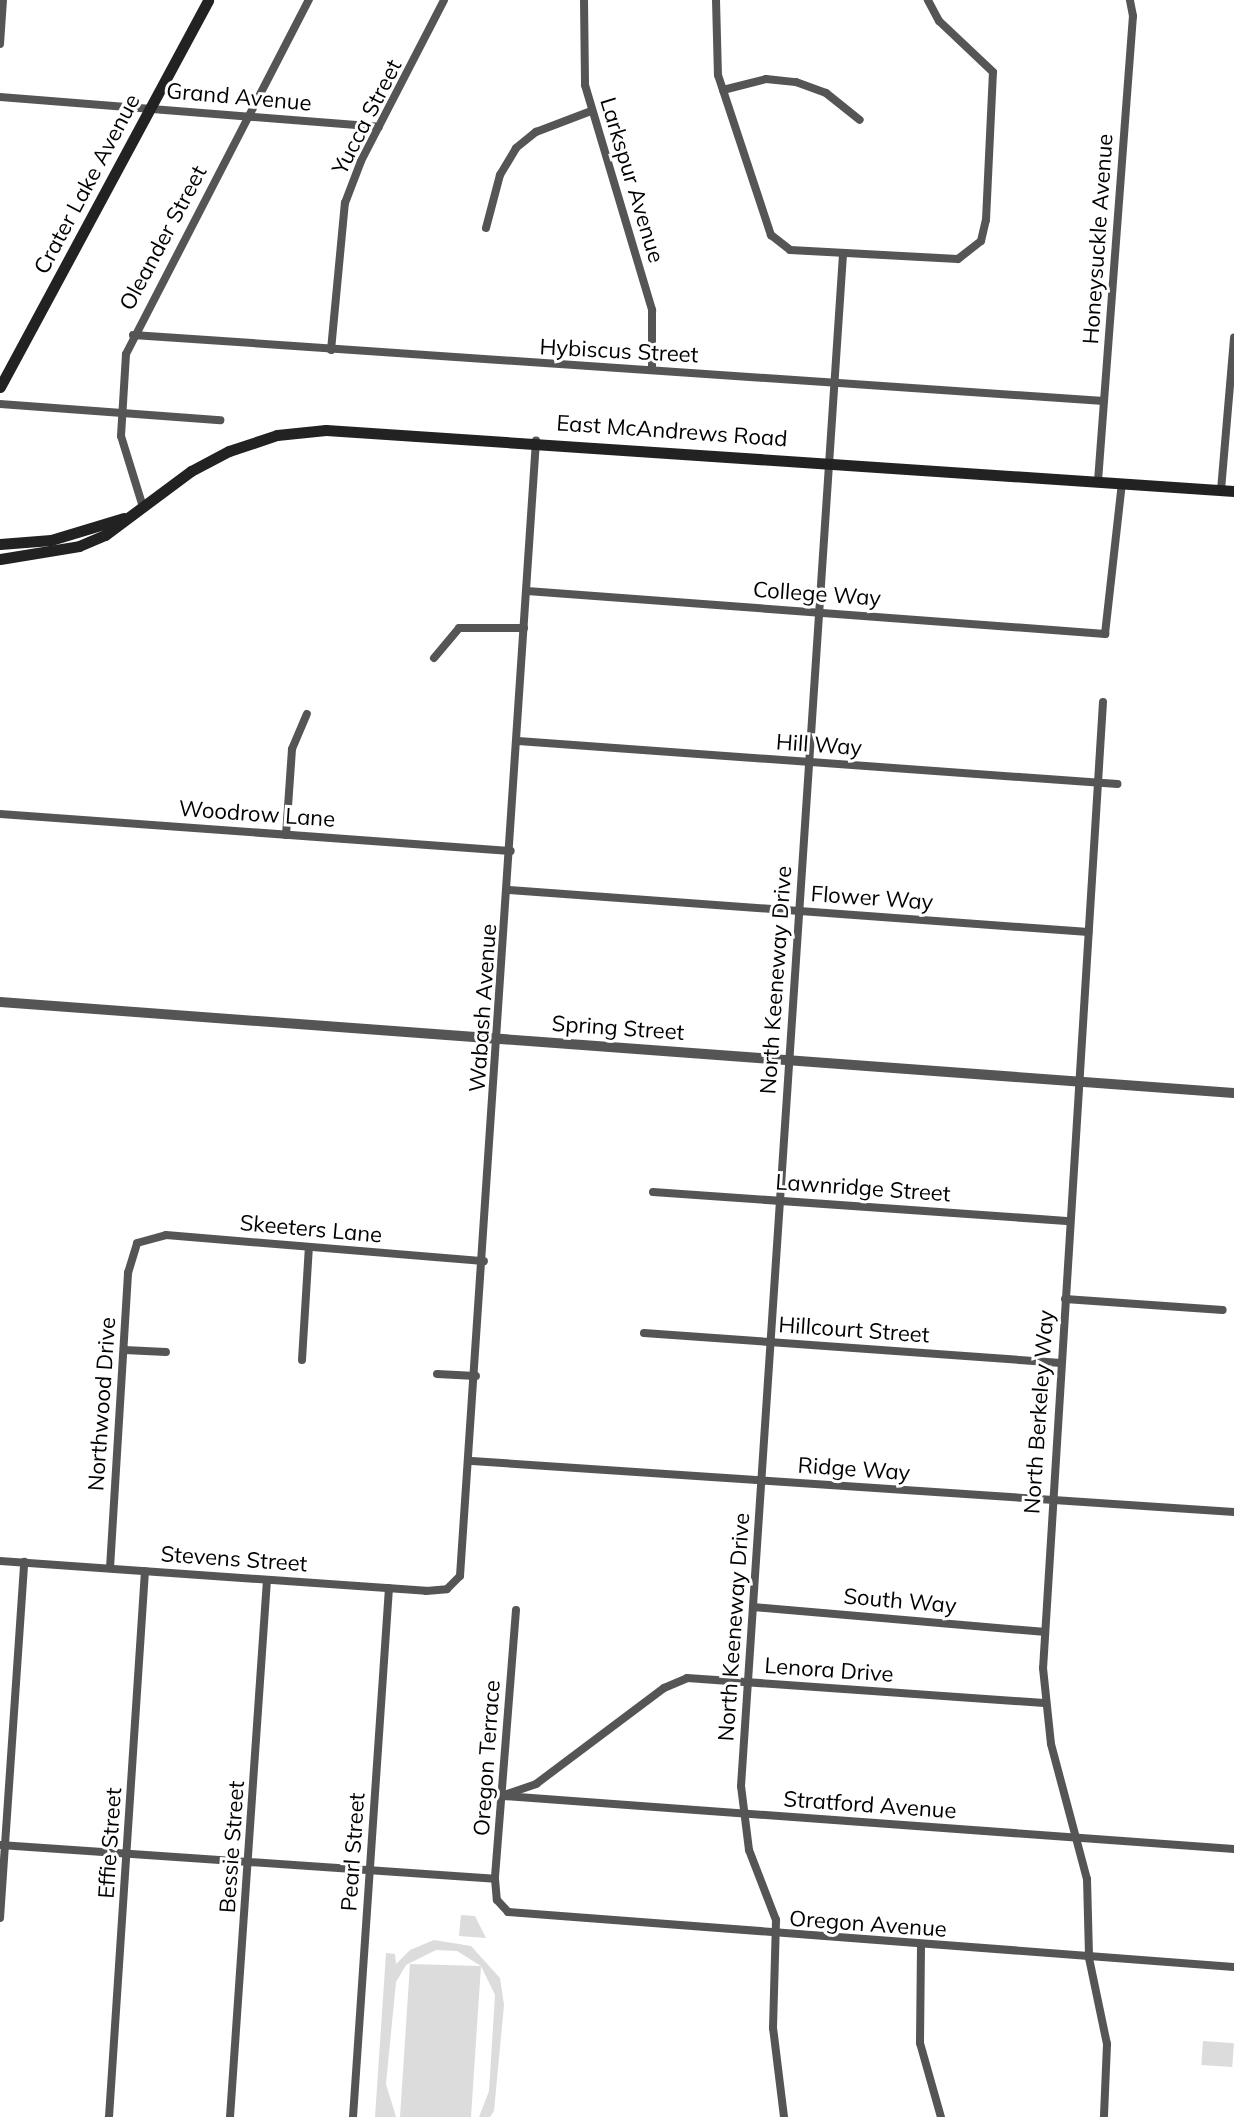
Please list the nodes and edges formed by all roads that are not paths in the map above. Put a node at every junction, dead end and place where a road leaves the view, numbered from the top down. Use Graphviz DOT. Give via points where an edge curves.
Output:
graph roads {
  1 [pos="3,0"];
  2 [pos="208,0"];
  3 [pos="309,0"];
  4 [pos="444,0"];
  5 [pos="584,0"];
  6 [pos="716,0"];
  7 [pos="928,0"];
  8 [pos="1130,0"];
  9 [pos="0,44"];
  10 [pos="723,90"];
  11 [pos="0,97"];
  12 [pos="150,108"];
  13 [pos="591,111"];
  14 [pos="248,115"];
  15 [pos="860,120"];
  16 [pos="379,127"];
  17 [pos="486,228"];
  18 [pos="843,253"];
  19 [pos="133,335"];
  20 [pos="1234,338"];
  21 [pos="331,350"];
  22 [pos="652,370"];
  23 [pos="834,382"];
  24 [pos="0,387"];
  25 [pos="1104,401"];
  26 [pos="0,404"];
  27 [pos="118,412"];
  28 [pos="220,420"];
  29 [pos="536,441"];
  30 [pos="829,462"];
  31 [pos="1098,481"];
  32 [pos="1122,483"];
  33 [pos="1221,490"];
  34 [pos="1234,491"];
  35 [pos="143,507"];
  36 [pos="129,517"];
  37 [pos="0,544"];
  38 [pos="0,559"];
  39 [pos="527,591"];
  40 [pos="817,613"];
  41 [pos="524,628"];
  42 [pos="434,658"];
  43 [pos="1103,702"];
  44 [pos="307,714"];
  45 [pos="518,741"];
  46 [pos="808,762"];
  47 [pos="1098,783"];
  48 [pos="1117,784"];
  49 [pos="0,814"];
  50 [pos="286,835"];
  51 [pos="511,851"];
  52 [pos="509,890"];
  53 [pos="798,911"];
  54 [pos="1088,932"];
  55 [pos="0,1002"];
  56 [pos="499,1039"];
  57 [pos="789,1061"];
  58 [pos="1079,1082"];
  59 [pos="1234,1093"];
  60 [pos="653,1192"];
  61 [pos="780,1200"];
  62 [pos="1070,1221"];
  63 [pos="137,1243"];
  64 [pos="309,1247"];
  65 [pos="484,1261"];
  66 [pos="1065,1299"];
  67 [pos="1223,1310"];
  68 [pos="644,1333"];
  69 [pos="771,1342"];
  70 [pos="124,1350"];
  71 [pos="166,1352"];
  72 [pos="302,1360"];
  73 [pos="1061,1363"];
  74 [pos="437,1374"];
  75 [pos="476,1376"];
  76 [pos="472,1461"];
  77 [pos="761,1481"];
  78 [pos="1052,1502"];
  79 [pos="1234,1512"];
  80 [pos="0,1561"];
  81 [pos="24,1562"];
  82 [pos="110,1568"];
  83 [pos="145,1571"];
  84 [pos="460,1576"];
  85 [pos="267,1580"];
  86 [pos="389,1588"];
  87 [pos="753,1607"];
  88 [pos="516,1610"];
  89 [pos="1043,1632"];
  90 [pos="748,1682"];
  91 [pos="1044,1703"];
  92 [pos="503,1796"];
  93 [pos="743,1814"];
  94 [pos="1079,1837"];
  95 [pos="3,1846"];
  96 [pos="1234,1849"];
  97 [pos="127,1854"];
  98 [pos="249,1863"];
  99 [pos="370,1872"];
  100 [pos="495,1879"];
  101 [pos="502,1908"];
  102 [pos="0,1918"];
  103 [pos="776,1935"];
  104 [pos="921,1946"];
  105 [pos="1089,1958"];
  106 [pos="1234,1967"];
  107 [pos="109,2117"];
  108 [pos="230,2117"];
  109 [pos="353,2117"];
  110 [pos="784,2117"];
  111 [pos="941,2117"];
  112 [pos="1104,2117"];
  1 -- 9 [label="street"];
  2 -- 12 [label="main road, Crater Lake Avenue"];
  3 -- 14 [label="street, Oleander Street"];
  4 -- 16 [label="street, Yucca Street"];
  5 -- 13 [label="street, Larkspur Avenue" via="581,63"];
  6 -- 10 [label="street" via="714,51"];
  7 -- 18 [label="street" via="939,21 993,72 981,241 958,259"];
  8 -- 25 [label="street, Honeysuckle Avenue" via="1133,16"];
  10 -- 15 [label="street" via="766,79 796,82 826,93"];
  10 -- 18 [label="street" via="771,235 790,250"];
  11 -- 12 [label="street, Grand Avenue"];
  12 -- 14 [label="street, Grand Avenue"];
  12 -- 24 [label="main road, Crater Lake Avenue"];
  13 -- 17 [label="street" via="536,132 516,148 500,175"];
  13 -- 22 [label="street, Larkspur Avenue" via="652,310"];
  14 -- 16 [label="street, Grand Avenue"];
  14 -- 19 [label="street, Oleander Street"];
  16 -- 21 [label="street, Yucca Street" via="353,180 341,221"];
  18 -- 23 [label="street, North Keeneway Drive"];
  19 -- 21 [label="street, Hybiscus Street"];
  19 -- 27 [label="street, Oleander Street"];
  20 -- 33 [label="street"];
  21 -- 22 [label="street, Hybiscus Street"];
  22 -- 23 [label="street, Hybiscus Street"];
  23 -- 25 [label="street, Hybiscus Street"];
  23 -- 30 [label="street, North Keeneway Drive"];
  25 -- 31 [label="street, Honeysuckle Avenue"];
  26 -- 27 [label="street"];
  27 -- 28 [label="street"];
  27 -- 35 [label="street, Oleander Street" via="126,463"];
  29 -- 30 [label="main road, East McAndrews Road"];
  29 -- 35 [label="main road, East McAndrews Road" via="362,430 277,435 209,460"];
  29 -- 39 [label="street, Wabash Avenue"];
  30 -- 31 [label="main road, East McAndrews Road"];
  30 -- 40 [label="street, North Keeneway Drive"];
  31 -- 32 [label="main road, East McAndrews Road"];
  32 -- 33 [label="main road, East McAndrews Road"];
  32 -- 40 [label="street, College Way" via="1105,634"];
  33 -- 34 [label="main road, East McAndrews Road"];
  35 -- 36 [label="main road, East McAndrews Road"];
  36 -- 37 [label="main road, East McAndrews Road" via="51,540"];
  36 -- 38 [label="main road, East McAndrews Road" via="79,546"];
  39 -- 40 [label="street, College Way"];
  39 -- 41 [label="street, Wabash Avenue"];
  40 -- 46 [label="street, North Keeneway Drive"];
  41 -- 42 [label="street" via="459,628"];
  41 -- 45 [label="street, Wabash Avenue"];
  43 -- 47 [label="street, North Berkeley Way"];
  44 -- 50 [label="street" via="293,741"];
  45 -- 46 [label="street, Hill Way"];
  45 -- 51 [label="street, Wabash Avenue"];
  46 -- 47 [label="street, Hill Way"];
  46 -- 53 [label="street, North Keeneway Drive"];
  47 -- 48 [label="street, Hill Way"];
  47 -- 54 [label="street, North Berkeley Way"];
  49 -- 50 [label="street, Woodrow Lane"];
  50 -- 51 [label="street, Woodrow Lane"];
  51 -- 52 [label="street, Wabash Avenue"];
  52 -- 53 [label="street, Flower Way"];
  52 -- 56 [label="street, Wabash Avenue"];
  53 -- 54 [label="street, Flower Way"];
  53 -- 57 [label="street, North Keeneway Drive"];
  54 -- 58 [label="street, North Berkeley Way"];
  55 -- 56 [label="street, Spring Street"];
  56 -- 57 [label="street, Spring Street"];
  56 -- 65 [label="street, Wabash Avenue"];
  57 -- 58 [label="street, Spring Street"];
  57 -- 61 [label="street, North Keeneway Drive"];
  58 -- 59 [label="street, Spring Street"];
  58 -- 62 [label="street, North Berkeley Way"];
  60 -- 61 [label="street, Lawnridge Street"];
  61 -- 62 [label="street, Lawnridge Street"];
  61 -- 69 [label="street, North Keeneway Drive"];
  62 -- 66 [label="street, North Berkeley Way"];
  63 -- 64 [label="street, Skeeters Lane" via="166,1235"];
  63 -- 70 [label="street, Northwood Drive" via="128,1273"];
  64 -- 65 [label="street, Skeeters Lane"];
  64 -- 72 [label="street"];
  65 -- 75 [label="street, Wabash Avenue"];
  66 -- 67 [label="street"];
  66 -- 73 [label="street, North Berkeley Way"];
  68 -- 69 [label="street, Hillcourt Street"];
  69 -- 73 [label="street, Hillcourt Street"];
  69 -- 77 [label="street, North Keeneway Drive"];
  70 -- 71 [label="street"];
  70 -- 82 [label="street, Northwood Drive"];
  73 -- 78 [label="street, North Berkeley Way"];
  74 -- 75 [label="street"];
  75 -- 76 [label="street, Wabash Avenue"];
  76 -- 77 [label="street, Ridge Way"];
  76 -- 84 [label="street, Wabash Avenue"];
  77 -- 78 [label="street, Ridge Way"];
  77 -- 87 [label="street, North Keeneway Drive"];
  78 -- 79 [label="street, Ridge Way"];
  78 -- 89 [label="street, North Berkeley Way"];
  80 -- 81 [label="street, Stevens Street"];
  81 -- 82 [label="street, Stevens Street"];
  81 -- 95 [label="street"];
  82 -- 83 [label="street, Stevens Street"];
  83 -- 85 [label="street, Stevens Street"];
  83 -- 97 [label="street, Effie Street"];
  84 -- 86 [label="street, Stevens Street" via="443,1590"];
  85 -- 86 [label="street, Stevens Street"];
  85 -- 98 [label="street, Bessie Street"];
  86 -- 99 [label="street, Pearl Street"];
  87 -- 89 [label="street, South Way"];
  87 -- 90 [label="street, North Keeneway Drive"];
  88 -- 92 [label="street, Oregon Terrace"];
  89 -- 91 [label="street, North Berkeley Way"];
  90 -- 91 [label="street, Lenora Drive"];
  90 -- 92 [label="street, Lenora Drive" via="678,1680 536,1784"];
  90 -- 93 [label="street, North Keeneway Drive"];
  91 -- 94 [label="street, North Berkeley Way"];
  92 -- 93 [label="street, Stratford Avenue"];
  92 -- 100 [label="street, Oregon Terrace"];
  93 -- 94 [label="street, Stratford Avenue"];
  93 -- 103 [label="street, North Keeneway Drive" via="749,1850 774,1909"];
  94 -- 96 [label="street, Stratford Avenue"];
  94 -- 105 [label="street, North Berkeley Way" via="1088,1891"];
  95 -- 97 [label="street"];
  95 -- 102 [label="street"];
  97 -- 98 [label="street"];
  97 -- 107 [label="street, Effie Street"];
  98 -- 99 [label="street"];
  98 -- 108 [label="street, Bessie Street"];
  99 -- 100 [label="street"];
  99 -- 109 [label="street, Pearl Street"];
  100 -- 101 [label="street, Oregon Terrace"];
  101 -- 103 [label="street, Oregon Avenue" via="517,1915"];
  103 -- 104 [label="street, Oregon Avenue"];
  103 -- 110 [label="street, North Keeneway Drive" via="773,2028"];
  104 -- 105 [label="street, Oregon Avenue"];
  104 -- 111 [label="street" via="920,2043"];
  105 -- 106 [label="street, Oregon Avenue"];
  105 -- 112 [label="street, North Berkeley Way" via="1107,2044"];
}
